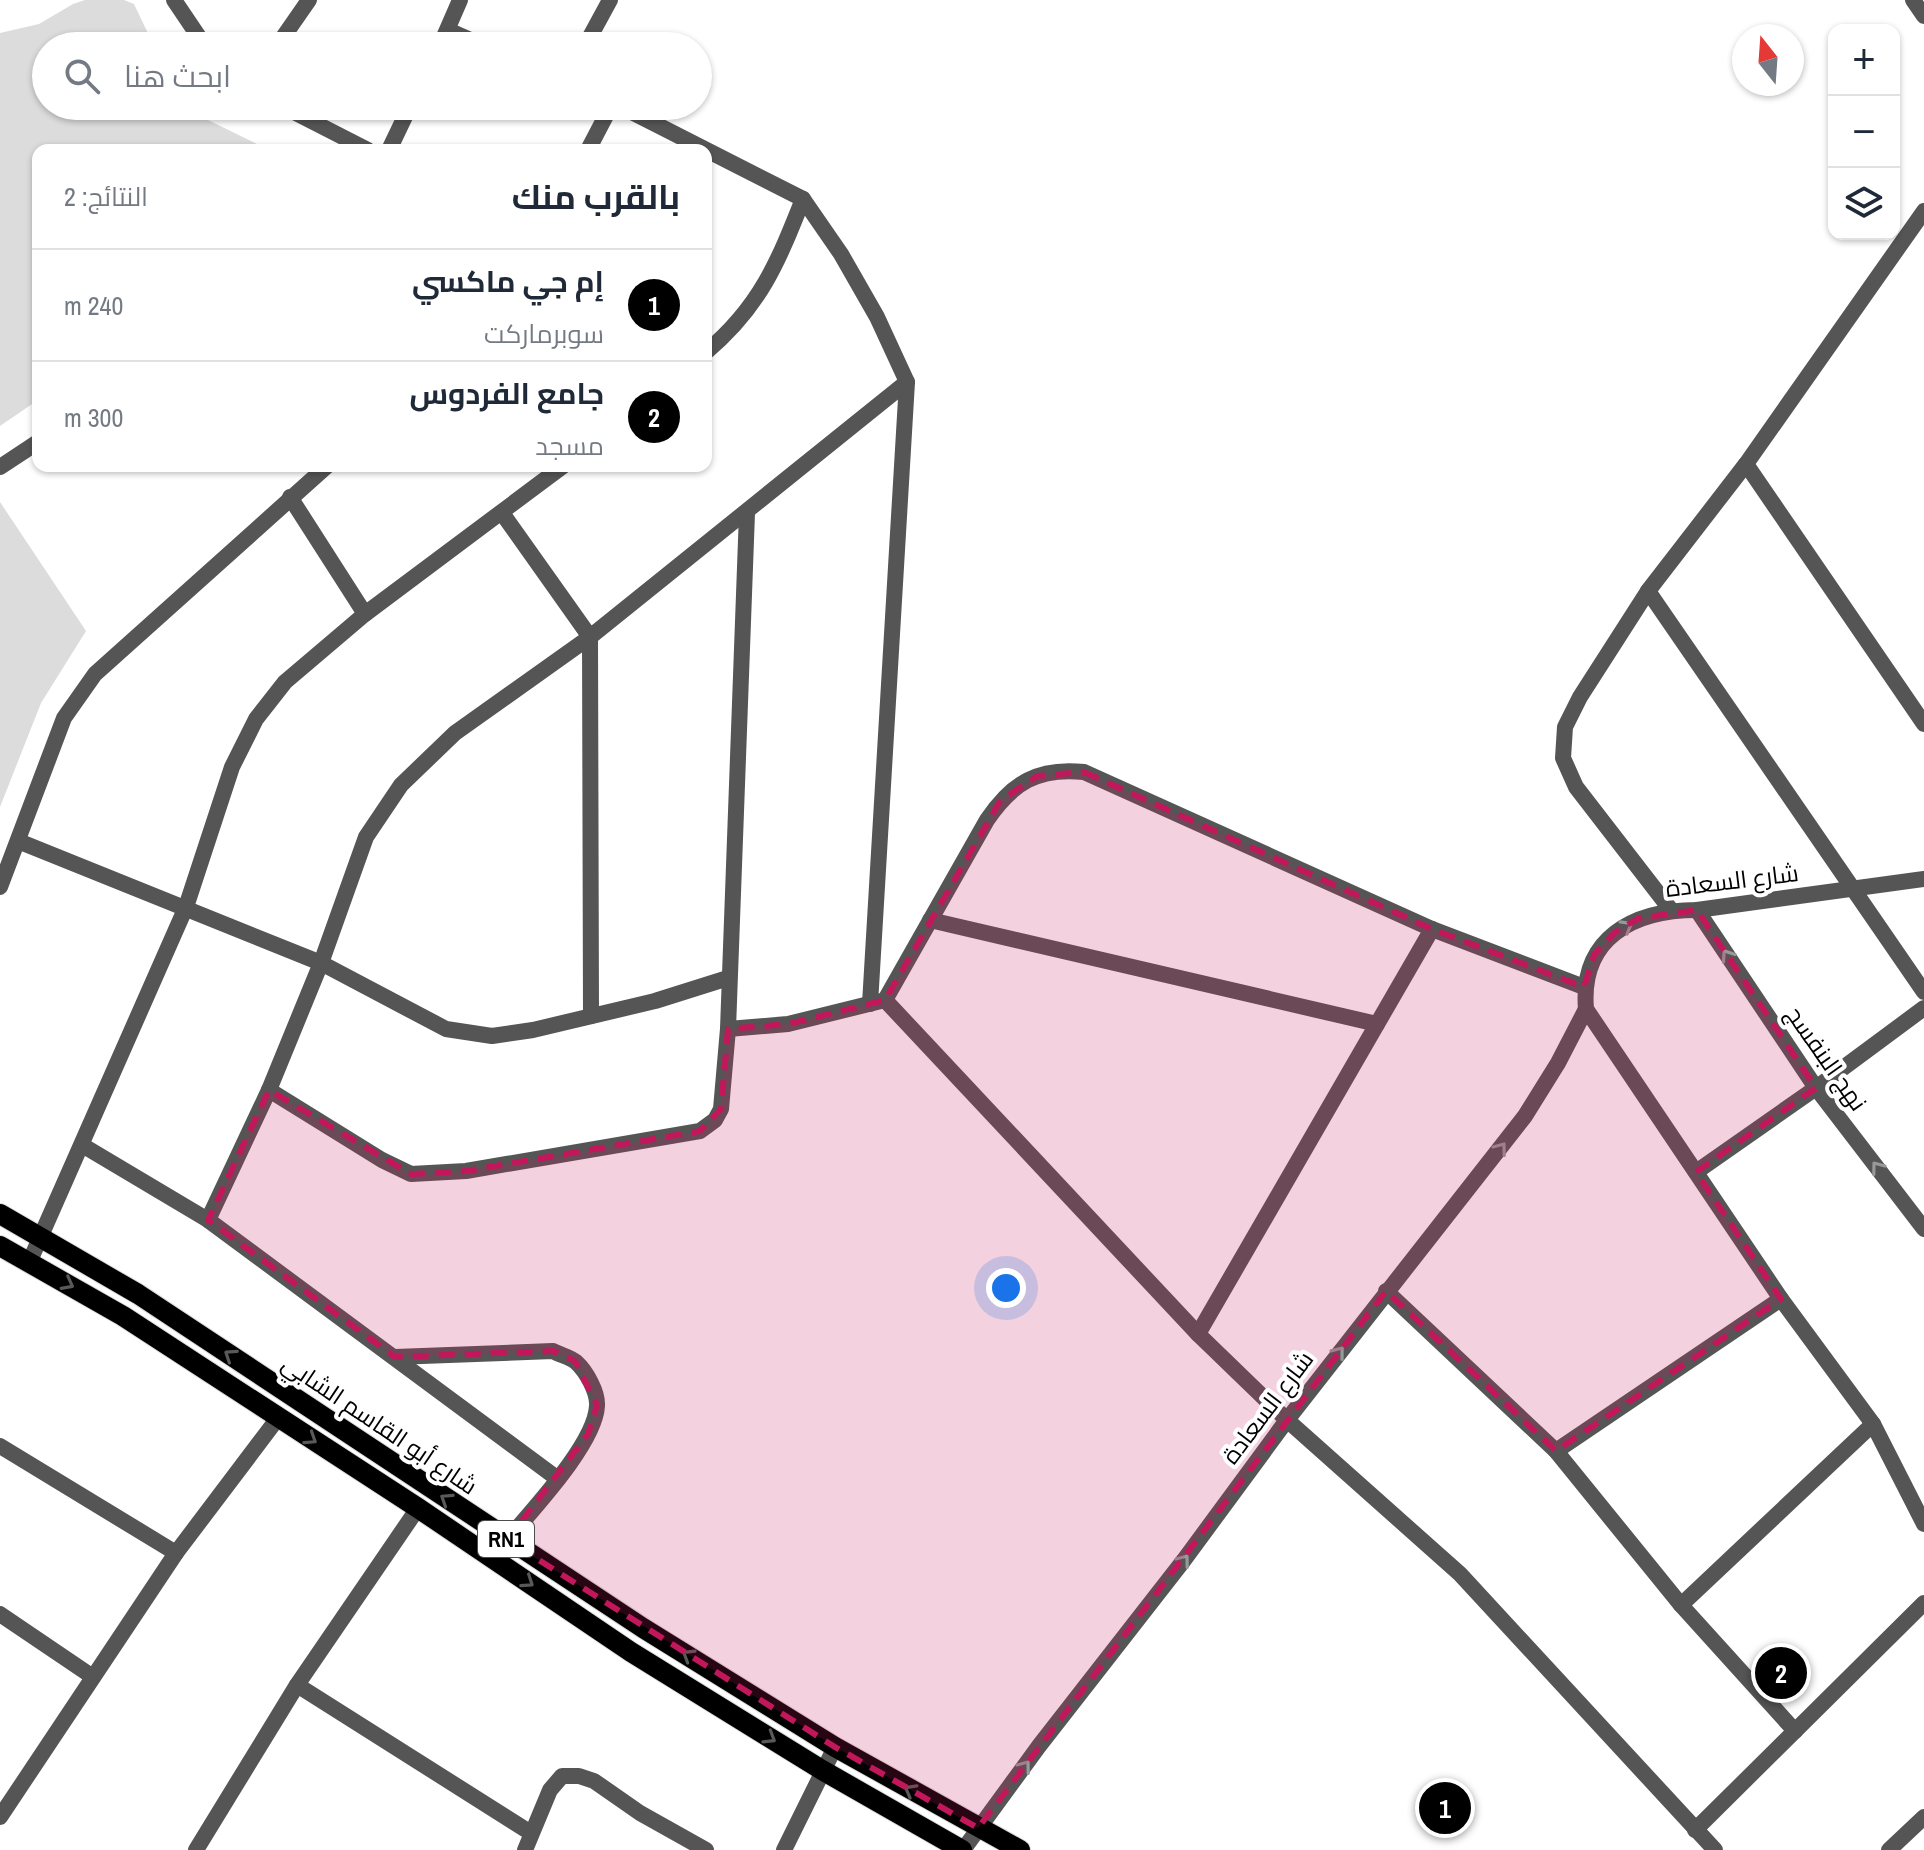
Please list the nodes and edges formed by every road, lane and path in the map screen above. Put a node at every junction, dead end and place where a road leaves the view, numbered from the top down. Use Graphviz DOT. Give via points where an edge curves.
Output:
graph roads {
  1 [pos="174,0"];
  2 [pos="309,0"];
  3 [pos="460,0"];
  4 [pos="610,0"];
  5 [pos="1913,0"];
  6 [pos="1924,16"];
  7 [pos="448,30"];
  8 [pos="196,32"];
  9 [pos="287,32"];
  10 [pos="452,32"];
  11 [pos="593,32"];
  12 [pos="309,120"];
  13 [pos="403,120"];
  14 [pos="604,120"];
  15 [pos="648,120"];
  16 [pos="356,144"];
  17 [pos="392,144"];
  18 [pos="591,144"];
  19 [pos="695,144"];
  20 [pos="712,153"];
  21 [pos="803,199"];
  22 [pos="1924,211"];
  23 [pos="712,347"];
  24 [pos="907,382"];
  25 [pos="32,446"];
  26 [pos="1746,464"];
  27 [pos="0,467"];
  28 [pos="320,472"];
  29 [pos="555,472"];
  30 [pos="290,497"];
  31 [pos="502,513"];
  32 [pos="747,513"];
  33 [pos="1648,591"];
  34 [pos="365,614"];
  35 [pos="590,637"];
  36 [pos="1924,724"];
  37 [pos="18,841"];
  38 [pos="1924,879"];
  39 [pos="0,887"];
  40 [pos="1853,889"];
  41 [pos="186,907"];
  42 [pos="1671,910"];
  43 [pos="1697,910"];
  44 [pos="930,920"];
  45 [pos="1432,929"];
  46 [pos="321,963"];
  47 [pos="728,978"];
  48 [pos="1584,987"];
  49 [pos="1924,992"];
  50 [pos="878,1002"];
  51 [pos="1924,1008"];
  52 [pos="1586,1009"];
  53 [pos="591,1016"];
  54 [pos="1377,1024"];
  55 [pos="728,1029"];
  56 [pos="1816,1088"];
  57 [pos="269,1090"];
  58 [pos="82,1145"];
  59 [pos="1696,1172"];
  60 [pos="0,1214"];
  61 [pos="208,1220"];
  62 [pos="1924,1229"];
  63 [pos="42,1239"];
  64 [pos="0,1246"];
  65 [pos="29,1263"];
  66 [pos="1386,1291"];
  67 [pos="1781,1299"];
  68 [pos="1198,1334"];
  69 [pos="395,1357"];
  70 [pos="278,1418"];
  71 [pos="1287,1420"];
  72 [pos="1873,1424"];
  73 [pos="0,1446"];
  74 [pos="1556,1451"];
  75 [pos="558,1479"];
  76 [pos="418,1508"];
  77 [pos="1924,1524"];
  78 [pos="507,1540"];
  79 [pos="176,1553"];
  80 [pos="1924,1603"];
  81 [pos="1681,1605"];
  82 [pos="0,1614"];
  83 [pos="93,1677"];
  84 [pos="297,1685"];
  85 [pos="1795,1731"];
  86 [pos="835,1747"];
  87 [pos="822,1770"];
  88 [pos="0,1817"];
  89 [pos="1924,1817"];
  90 [pos="978,1828"];
  91 [pos="1695,1830"];
  92 [pos="531,1833"];
  93 [pos="196,1850"];
  94 [pos="525,1850"];
  95 [pos="706,1850"];
  96 [pos="784,1850"];
  97 [pos="962,1850"];
  98 [pos="1020,1850"];
  99 [pos="1715,1850"];
  100 [pos="1889,1850"];
  1 -- 8 [label="street"];
  2 -- 9 [label="street"];
  3 -- 7 [label="street"];
  4 -- 11 [label="street"];
  5 -- 6 [label="street"];
  7 -- 10 [label="street"];
  12 -- 16 [label="street"];
  13 -- 17 [label="street"];
  14 -- 18 [label="street"];
  15 -- 19 [label="street"];
  20 -- 21 [label="street"];
  21 -- 23 [label="street" via="777,264 752,305"];
  21 -- 24 [label="street" via="863,292"];
  22 -- 26 [label="street"];
  24 -- 32 [label="street"];
  24 -- 50 [label="street"];
  25 -- 27 [label="street"];
  26 -- 33 [label="street"];
  26 -- 36 [label="street"];
  28 -- 30 [label="street"];
  29 -- 31 [label="street"];
  30 -- 34 [label="street"];
  30 -- 37 [label="street" via="95,674 64,718"];
  31 -- 34 [label="street"];
  31 -- 35 [label="street"];
  32 -- 35 [label="street"];
  32 -- 47 [label="street"];
  33 -- 40 [label="street"];
  33 -- 42 [label="street" via="1580,697 1565,727 1563,758 1576,787"];
  34 -- 41 [label="street" via="285,682 256,719 232,767"];
  35 -- 46 [label="street" via="455,733 401,785 366,837"];
  35 -- 53 [label="street"];
  37 -- 39 [label="street"];
  37 -- 41 [label="street"];
  38 -- 40 [label="street, شارع السعادة"];
  40 -- 43 [label="street, شارع السعادة"];
  40 -- 49 [label="street"];
  41 -- 46 [label="street"];
  41 -- 58 [label="street"];
  42 -- 43 [label="street, شارع السعادة"];
  48 -- 42 [label="street, شارع السعادة, one-way" via="1594,955 1615,932 1639,918"];
  56 -- 43 [label="street, نهج البنفسج, one-way"];
  44 -- 45 [label="street" via="1000,801 1016,786 1060,769 1084,772"];
  44 -- 50 [label="street"];
  44 -- 54 [label="street"];
  45 -- 48 [label="street"];
  45 -- 54 [label="street"];
  46 -- 53 [label="street" via="446,1029 492,1036"];
  46 -- 57 [label="street"];
  47 -- 53 [label="street"];
  47 -- 55 [label="street"];
  48 -- 52 [label="street"];
  50 -- 55 [label="street" via="788,1024"];
  50 -- 68 [label="street"];
  51 -- 56 [label="street"];
  52 -- 59 [label="street"];
  66 -- 52 [label="street, شارع السعادة, one-way" via="1525,1116"];
  54 -- 68 [label="street"];
  55 -- 57 [label="street" via="721,1109 700,1131 466,1171 411,1174"];
  56 -- 59 [label="street"];
  62 -- 56 [label="street, نهج البنفسج, one-way"];
  57 -- 61 [label="street"];
  58 -- 61 [label="street"];
  58 -- 63 [label="street"];
  59 -- 67 [label="street"];
  60 -- 63 [label="main road, شارع أبو القاسم الشابي / RN1"];
  61 -- 69 [label="street"];
  63 -- 65 [label="street"];
  78 -- 63 [label="main road, شارع أبو القاسم الشابي / RN1, one-way" via="138,1294"];
  64 -- 65 [label="main road, شارع أبو القاسم الشابي / RN1"];
  65 -- 70 [label="main road, شارع أبو القاسم الشابي / RN1, one-way" via="123,1316"];
  71 -- 66 [label="street, شارع السعادة, one-way"];
  66 -- 74 [label="street"];
  67 -- 72 [label="street"];
  67 -- 74 [label="street"];
  68 -- 71 [label="street"];
  69 -- 75 [label="street"];
  69 -- 75 [label="street" via="553,1351 575,1361 590,1381 597,1405 588,1434"];
  70 -- 76 [label="main road, شارع أبو القاسم الشابي / RN1, one-way"];
  70 -- 79 [label="street"];
  90 -- 71 [label="street, شارع السعادة, one-way"];
  71 -- 91 [label="street" via="1460,1574"];
  72 -- 77 [label="street"];
  72 -- 81 [label="street"];
  73 -- 79 [label="street"];
  74 -- 81 [label="street"];
  75 -- 78 [label="street"];
  76 -- 84 [label="street"];
  76 -- 87 [label="main road, شارع أبو القاسم الشابي / RN1, one-way" via="631,1652"];
  86 -- 78 [label="main road, شارع أبو القاسم الشابي / RN1, one-way"];
  79 -- 83 [label="street"];
  80 -- 85 [label="street"];
  81 -- 85 [label="street"];
  82 -- 83 [label="street"];
  83 -- 88 [label="street"];
  84 -- 92 [label="street"];
  84 -- 93 [label="street"];
  85 -- 91 [label="street"];
  86 -- 87 [label="street"];
  90 -- 86 [label="main road, شارع أبو القاسم الشابي / RN1, one-way"];
  87 -- 96 [label="street"];
  87 -- 97 [label="main road, شارع أبو القاسم الشابي / RN1"];
  89 -- 100 [label="street"];
  90 -- 97 [label="street, شارع السعادة"];
  90 -- 98 [label="main road, شارع أبو القاسم الشابي / RN1"];
  91 -- 99 [label="street"];
  92 -- 94 [label="street"];
  92 -- 95 [label="street" via="550,1790 562,1776 579,1776"];
}
